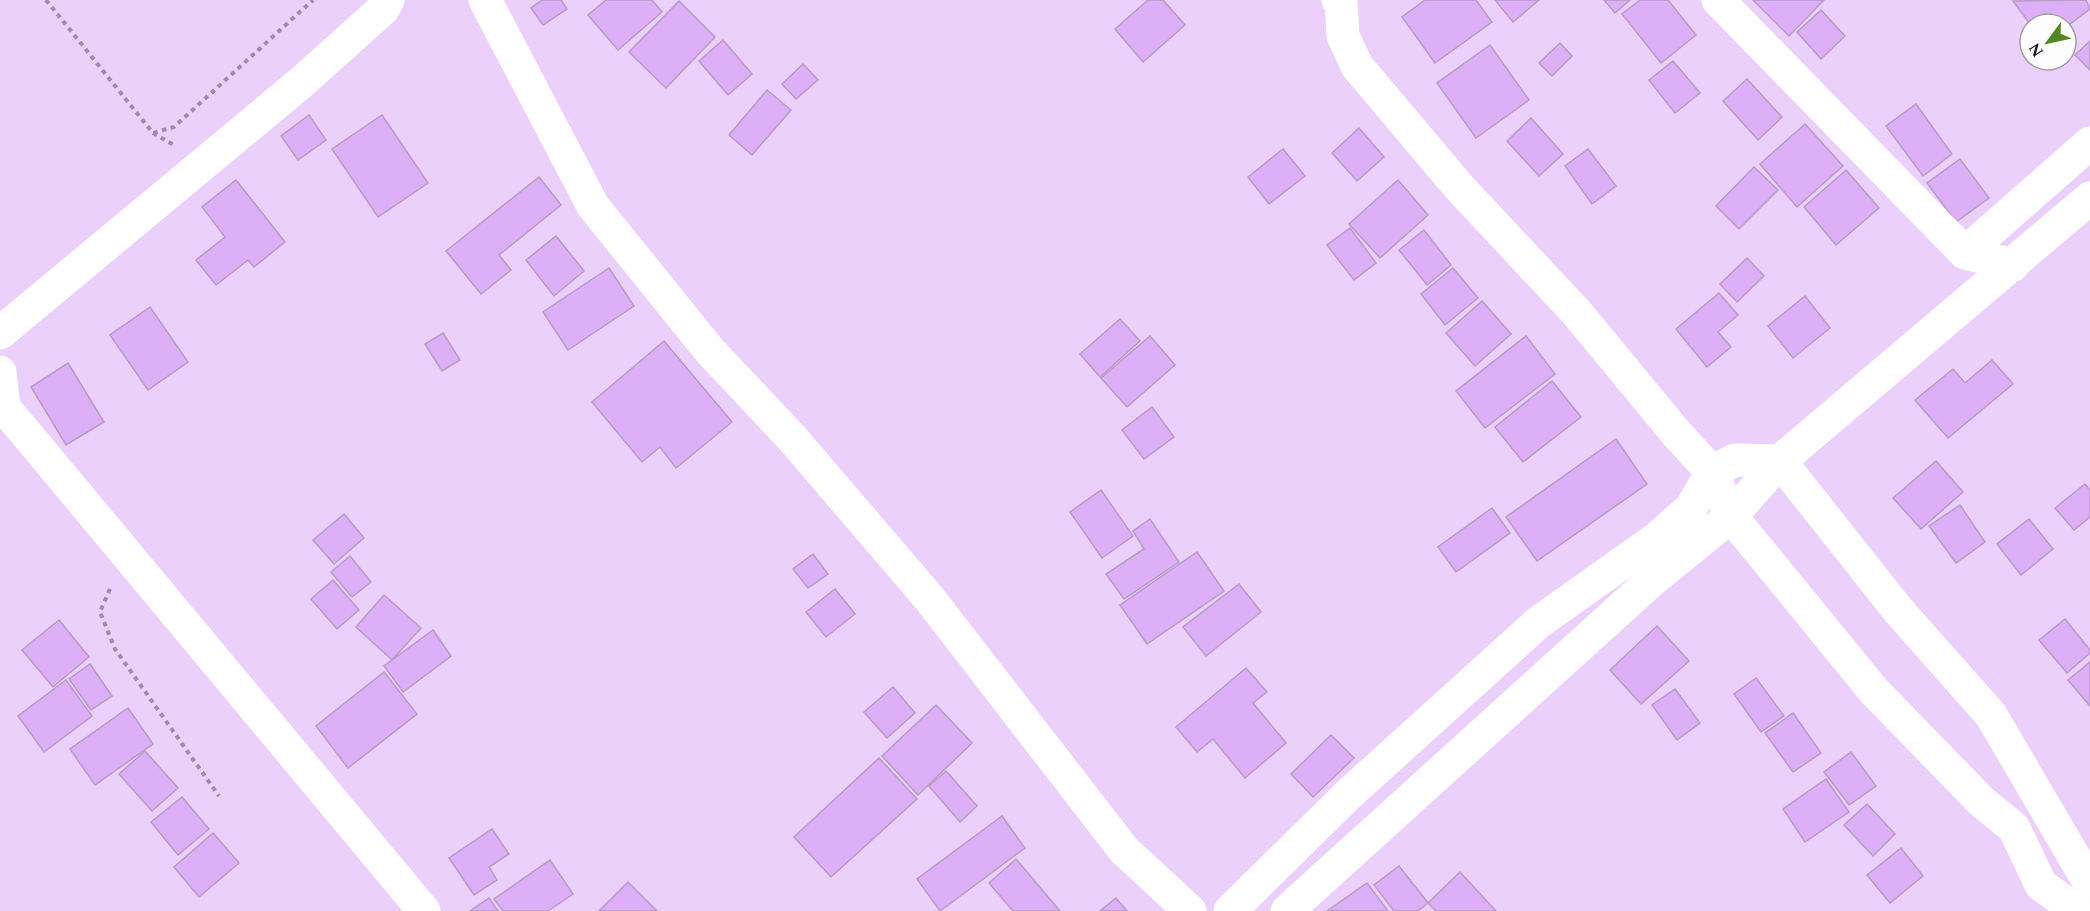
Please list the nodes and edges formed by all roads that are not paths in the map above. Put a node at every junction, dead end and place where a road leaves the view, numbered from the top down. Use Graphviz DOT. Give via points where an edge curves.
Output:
graph roads {
  1 [pos="388,0"];
  2 [pos="485,0"];
  3 [pos="1718,0"];
  4 [pos="1341,1"];
  5 [pos="2090,143"];
  6 [pos="2090,198"];
  7 [pos="1965,253"];
  8 [pos="2013,265"];
  9 [pos="0,333"];
  10 [pos="0,372"];
  11 [pos="1780,461"];
  12 [pos="1712,472"];
  13 [pos="1731,516"];
  14 [pos="2090,884"];
  15 [pos="424,911"];
  16 [pos="1190,911"];
  17 [pos="1230,911"];
  18 [pos="1287,911"];
  19 [pos="2077,911"];
  1 -- 9 [label="street" via="383,9 303,81"];
  2 -- 16 [label="street" via="593,206 710,351 792,438 929,598 1124,850"];
  3 -- 7 [label="street"];
  4 -- 12 [label="street" via="1343,36 1357,66 1459,186 1577,313"];
  5 -- 7 [label="street"];
  6 -- 8 [label="street"];
  7 -- 8 [label="street"];
  8 -- 11 [label="street"];
  10 -- 15 [label="street" via="4,407"];
  11 -- 12 [label="street" via="1735,460"];
  11 -- 13 [label="street"];
  11 -- 14 [label="street" via="1898,610 1991,715"];
  12 -- 13 [label="street"];
  12 -- 17 [label="street" via="1691,508 1539,622 1349,794"];
  13 -- 18 [label="street" via="1650,582"];
  13 -- 19 [label="street" via="1874,691 1981,801 2014,828 2041,885"];
}
